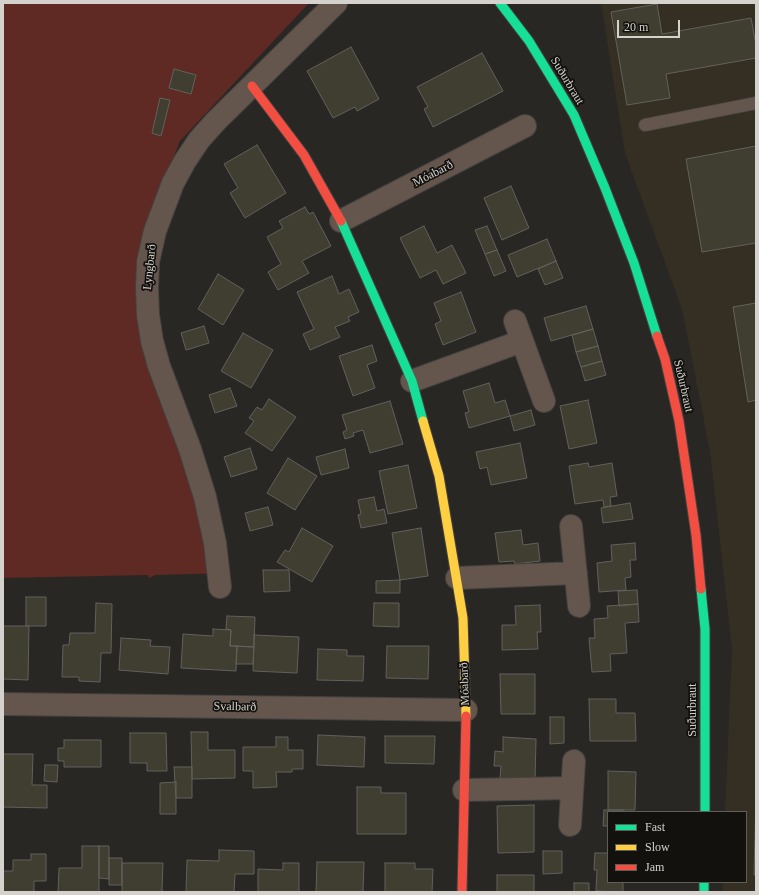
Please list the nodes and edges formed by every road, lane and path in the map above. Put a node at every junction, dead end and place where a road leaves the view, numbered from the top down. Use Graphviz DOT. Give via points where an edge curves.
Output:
graph roads {
  1 [pos="336,3"];
  2 [pos="500,3"];
  3 [pos="252,86"];
  4 [pos="756,103"];
  5 [pos="645,125"];
  6 [pos="525,126"];
  7 [pos="341,222"];
  8 [pos="412,381"];
  9 [pos="544,401"];
  10 [pos="571,526"];
  11 [pos="576,572"];
  12 [pos="457,578"];
  13 [pos="220,587"];
  14 [pos="580,606"];
  15 [pos="3,704"];
  16 [pos="466,710"];
  17 [pos="574,761"];
  18 [pos="572,788"];
  19 [pos="464,790"];
  20 [pos="705,811"];
  21 [pos="570,825"];
  22 [pos="462,892"];
  1 -- 3 [label="street, Lyngbarð"];
  2 -- 20 [label="street, Suðurbraut" via="529,41 574,115 631,256 664,359 679,421 696,535 705,629"];
  3 -- 7 [label="street, Móabarð" via="304,155"];
  3 -- 13 [label="street, Lyngbarð" via="199,140 185,161 173,183 155,231 148,262 148,315 152,341 158,366 190,449 205,497 215,543"];
  4 -- 5 [label="lane"];
  6 -- 7 [label="street, Móabarð"];
  7 -- 8 [label="street, Móabarð"];
  8 -- 9 [label="street" via="518,331"];
  8 -- 12 [label="street, Móabarð" via="439,476"];
  10 -- 11 [label="street"];
  11 -- 12 [label="street"];
  11 -- 14 [label="street"];
  12 -- 16 [label="street, Móabarð" via="463,618"];
  15 -- 16 [label="street, Svalbarð"];
  16 -- 19 [label="street, Móabarð"];
  17 -- 18 [label="street"];
  18 -- 19 [label="street"];
  18 -- 21 [label="street"];
  19 -- 22 [label="street, Móabarð"];
}
